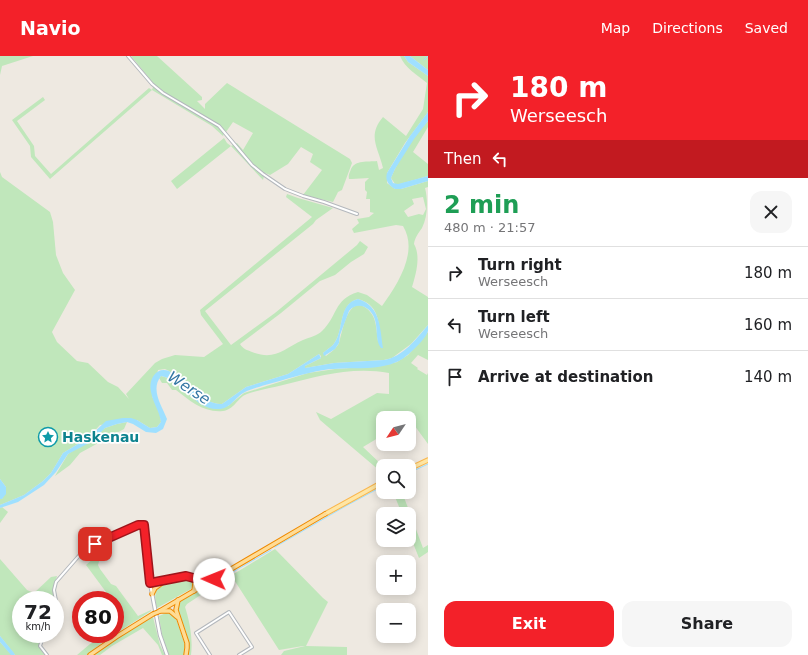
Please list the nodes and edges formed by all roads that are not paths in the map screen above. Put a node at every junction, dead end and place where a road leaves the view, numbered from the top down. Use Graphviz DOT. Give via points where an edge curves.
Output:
graph roads {
  1 [pos="128,56"];
  2 [pos="357,214"];
  3 [pos="428,460"];
  4 [pos="416,466"];
  5 [pos="376,486"];
  6 [pos="325,514"];
  7 [pos="192,577"];
  8 [pos="214,579"];
  9 [pos="163,581"];
  10 [pos="150,583"];
  11 [pos="54,591"];
  12 [pos="194,591"];
  13 [pos="152,594"];
  14 [pos="178,600"];
  15 [pos="158,612"];
  16 [pos="179,620"];
  17 [pos="41,643"];
  18 [pos="47,655"];
  19 [pos="90,655"];
  20 [pos="167,655"];
  21 [pos="186,655"];
  22 [pos="210,655"];
  23 [pos="239,655"];
  1 -- 2 [label="street" via="163,93 219,126 263,174 285,189"];
  3 -- 4 [label="main road"];
  5 -- 6 [label="main road"];
  6 -- 8 [label="highway"];
  7 -- 8 [label="highway" via="201,580"];
  7 -- 9 [label="highway"];
  7 -- 12 [label="highway"];
  8 -- 12 [label="highway"];
  9 -- 10 [label="highway"];
  9 -- 13 [label="highway"];
  10 -- 11 [label="street" via="144,525 138,525 84,550 56,582"];
  10 -- 13 [label="street"];
  12 -- 14 [label="highway"];
  13 -- 20 [label="street" via="160,635"];
  14 -- 15 [label="highway"];
  14 -- 16 [label="highway" via="176,606"];
  15 -- 16 [label="highway" via="170,611"];
  15 -- 19 [label="highway, bridge"];
  16 -- 21 [label="highway" via="187,643"];
  17 -- 18 [label="street" via="40,646"];
  22 -- 23 [label="street" via="196,633 229,612 252,647"];
}
